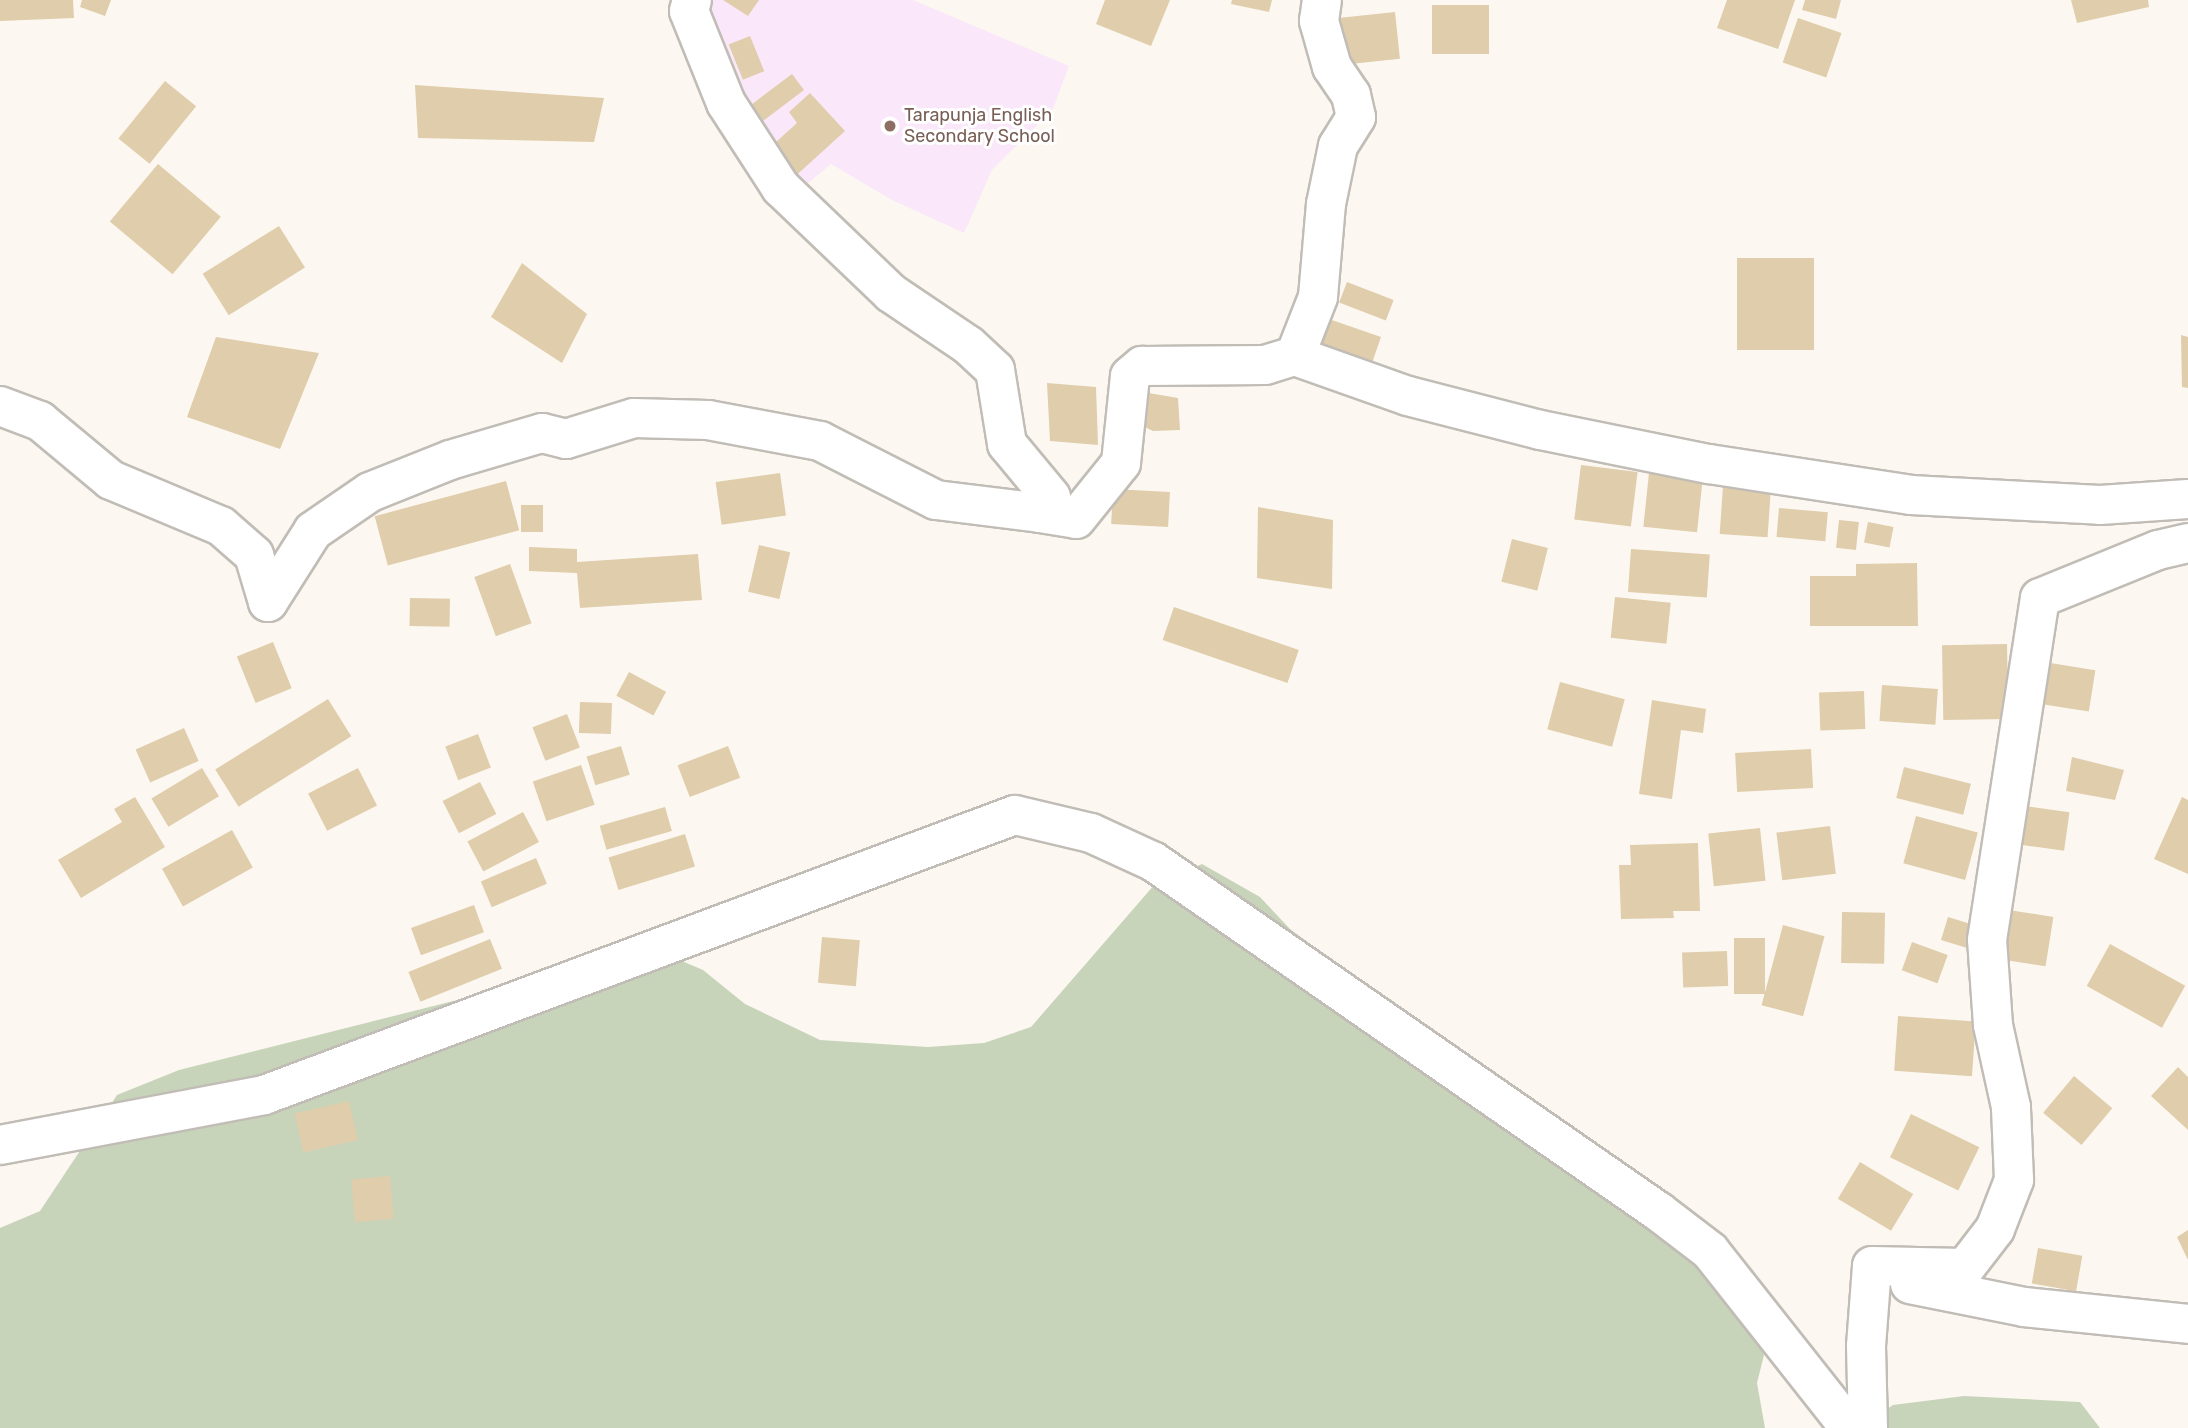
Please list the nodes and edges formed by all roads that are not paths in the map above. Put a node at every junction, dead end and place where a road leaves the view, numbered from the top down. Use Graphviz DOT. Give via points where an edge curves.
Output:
graph roads {
  1 [pos="692,0"];
  2 [pos="1322,0"];
  3 [pos="1295,356"];
  4 [pos="0,406"];
  5 [pos="2188,499"];
  6 [pos="1041,513"];
  7 [pos="2188,543"];
  8 [pos="0,1145"];
  9 [pos="1872,1266"];
  10 [pos="2188,1324"];
  11 [pos="1850,1428"];
  12 [pos="1868,1428"];
  1 -- 6 [label="street" via="689,11 726,103 781,188 891,293 968,345 995,370 1007,444 1051,497"];
  2 -- 3 [label="street" via="1322,32 1332,67 1351,95 1356,117 1338,146 1326,204 1318,297"];
  3 -- 5 [label="street" via="1408,396 1540,430 1709,464 1911,495 2100,505"];
  3 -- 6 [label="street" via="1265,365 1142,366 1130,376 1121,463 1076,519"];
  4 -- 6 [label="street" via="40,421 111,480 221,526 254,555 268,601 313,531 370,492 450,460 542,433 566,439 634,418 708,420 820,441 936,500"];
  7 -- 9 [label="street" via="2158,550 2040,598 1987,940 1993,1025 2011,1107 2014,1181 1995,1229 1965,1268"];
  8 -- 11 [label="street" via="264,1095 1015,815 1091,833 1154,862 1659,1212 1710,1251"];
  9 -- 10 [label="street" via="1908,1284 2024,1307"];
  9 -- 12 [label="street" via="1866,1346"];
}
